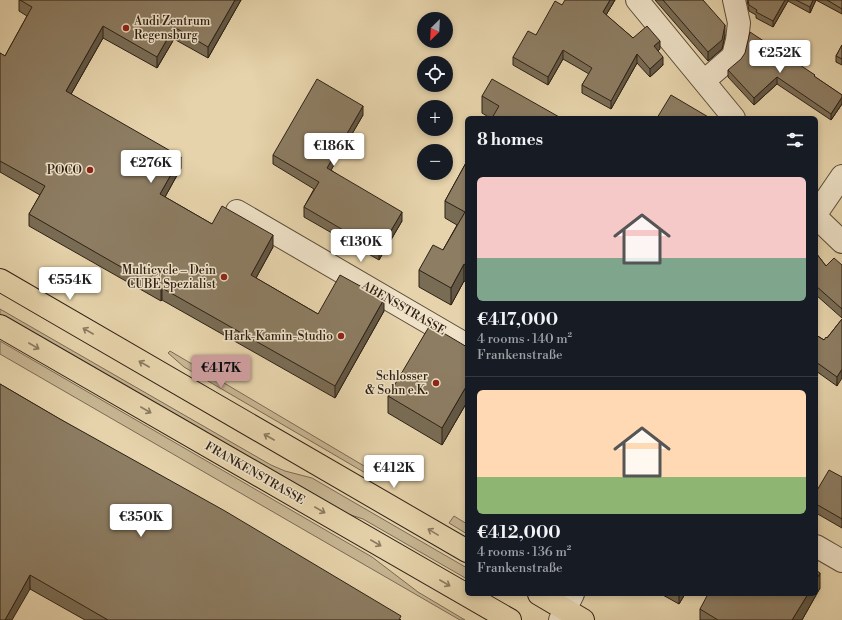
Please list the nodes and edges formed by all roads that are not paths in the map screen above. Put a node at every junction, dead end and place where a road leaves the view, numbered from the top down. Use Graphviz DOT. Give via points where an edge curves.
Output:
graph roads {
  1 [pos="637,0"];
  2 [pos="734,0"];
  3 [pos="704,82"];
  4 [pos="732,116"];
  5 [pos="842,176"];
  6 [pos="237,211"];
  7 [pos="818,211"];
  8 [pos="818,220"];
  9 [pos="842,242"];
  10 [pos="0,280"];
  11 [pos="0,326"];
  12 [pos="465,344"];
  13 [pos="818,547"];
  14 [pos="465,551"];
  15 [pos="842,561"];
  16 [pos="465,594"];
  17 [pos="468,596"];
  18 [pos="543,596"];
  19 [pos="570,611"];
  20 [pos="510,620"];
  1 -- 3 [label="street"];
  2 -- 3 [label="street" via="739,23 738,40 733,56"];
  3 -- 4 [label="street"];
  5 -- 7 [label="street"];
  6 -- 12 [label="street, ABENSSTRASSE"];
  8 -- 9 [label="street"];
  14 -- 10 [label="main road, one-way"];
  11 -- 16 [label="main road, FRANKENSTRASSE, one-way"];
  13 -- 15 [label="street"];
  17 -- 20 [label="main road, FRANKENSTRASSE, one-way"];
  18 -- 19 [label="main road"];
}
